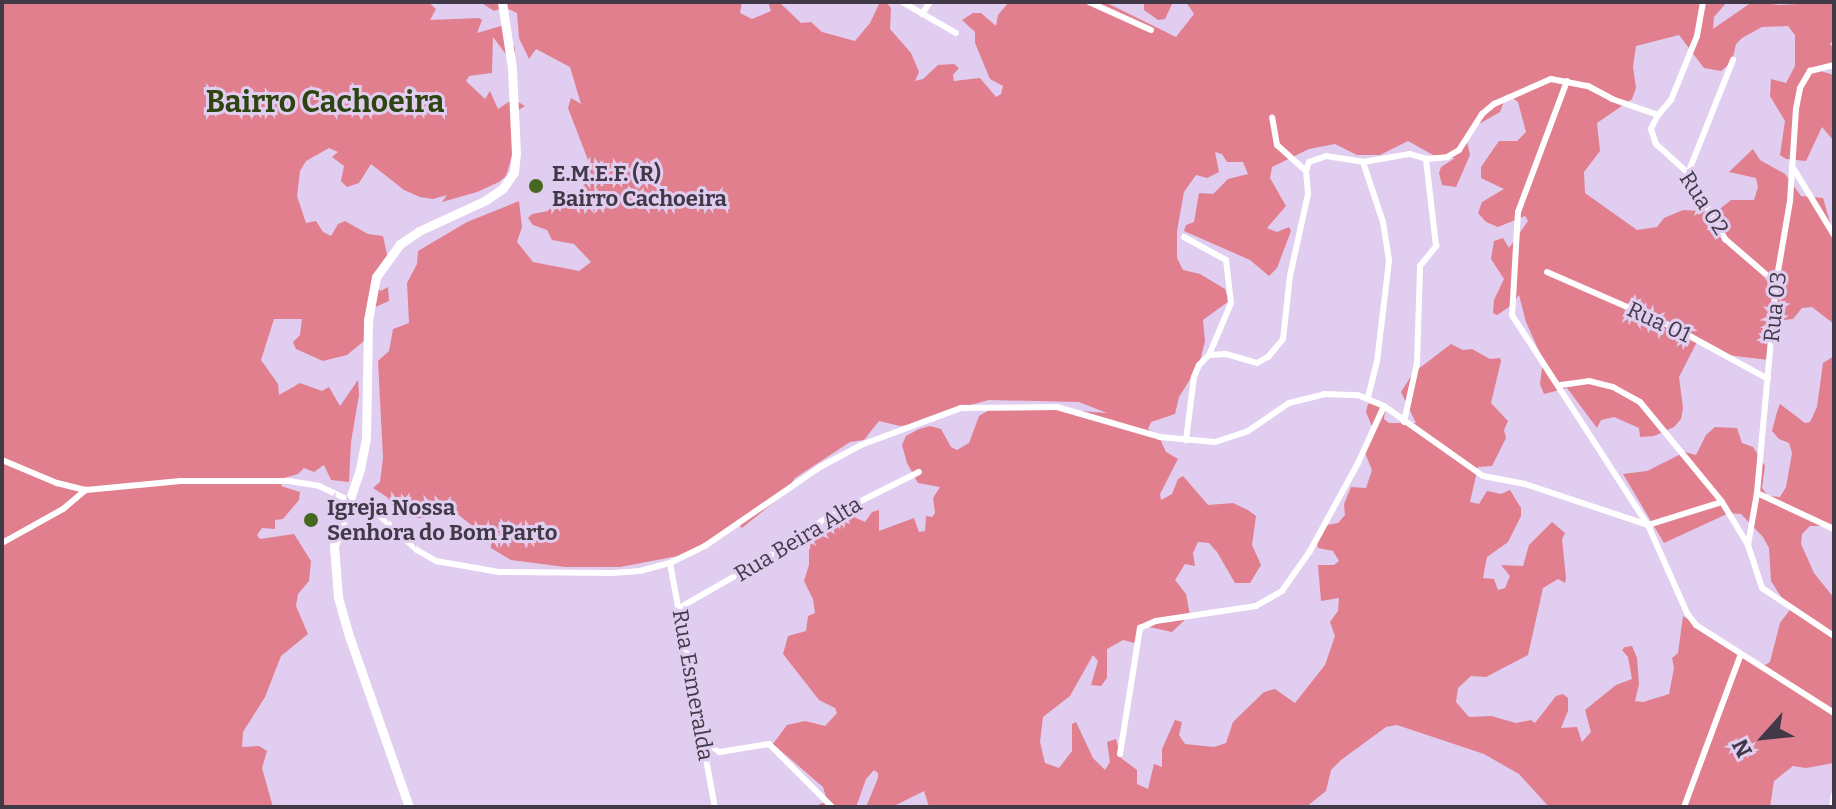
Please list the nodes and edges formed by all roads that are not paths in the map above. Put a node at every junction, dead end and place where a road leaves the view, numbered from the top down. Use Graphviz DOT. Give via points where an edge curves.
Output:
graph roads {
  1 [pos="502,2"];
  2 [pos="902,2"];
  3 [pos="930,2"];
  4 [pos="1089,2"];
  5 [pos="1703,2"];
  6 [pos="922,14"];
  7 [pos="1151,30"];
  8 [pos="956,33"];
  9 [pos="1733,60"];
  10 [pos="1834,65"];
  11 [pos="1567,81"];
  12 [pos="1658,115"];
  13 [pos="1272,117"];
  14 [pos="1426,159"];
  15 [pos="1363,162"];
  16 [pos="1792,166"];
  17 [pos="1306,171"];
  18 [pos="1688,173"];
  19 [pos="1834,235"];
  20 [pos="1184,237"];
  21 [pos="1547,272"];
  22 [pos="1776,283"];
  23 [pos="1209,355"];
  24 [pos="1768,379"];
  25 [pos="1561,385"];
  26 [pos="1368,397"];
  27 [pos="1384,406"];
  28 [pos="1404,422"];
  29 [pos="1186,440"];
  30 [pos="2,460"];
  31 [pos="919,472"];
  32 [pos="86,490"];
  33 [pos="1757,493"];
  34 [pos="348,500"];
  35 [pos="1722,502"];
  36 [pos="1648,525"];
  37 [pos="1834,529"];
  38 [pos="2,543"];
  39 [pos="1748,545"];
  40 [pos="670,563"];
  41 [pos="679,608"];
  42 [pos="1834,636"];
  43 [pos="1741,654"];
  44 [pos="1834,713"];
  45 [pos="704,745"];
  46 [pos="1120,754"];
  47 [pos="1834,795"];
  48 [pos="409,807"];
  49 [pos="715,807"];
  50 [pos="832,807"];
  51 [pos="1684,807"];
  52 [pos="1832,807"];
  1 -- 34 [label="street" via="512,68 514,172 486,200 400,244 376,277 368,320 366,438"];
  2 -- 6 [label="street"];
  3 -- 6 [label="street"];
  4 -- 7 [label="street"];
  5 -- 12 [label="street" via="1692,49 1671,100"];
  6 -- 8 [label="street"];
  9 -- 18 [label="street"];
  10 -- 16 [label="street, Rua 03" via="1810,71 1800,88"];
  11 -- 12 [label="street"];
  11 -- 14 [label="street" via="1551,79 1494,104 1459,150"];
  11 -- 25 [label="street" via="1518,212 1511,302 1519,327"];
  12 -- 18 [label="street, Rua 02" via="1651,136"];
  13 -- 17 [label="street" via="1277,145"];
  14 -- 15 [label="street" via="1410,154"];
  14 -- 28 [label="street" via="1436,246 1420,266 1417,363"];
  15 -- 17 [label="street" via="1326,156 1309,162"];
  15 -- 26 [label="street" via="1383,222 1389,261"];
  16 -- 19 [label="street"];
  16 -- 22 [label="street, Rua 03"];
  17 -- 23 [label="street" via="1308,194 1283,339 1257,363"];
  18 -- 22 [label="street, Rua 02" via="1725,239"];
  20 -- 23 [label="street" via="1218,252 1228,266 1229,312"];
  21 -- 24 [label="street, Rua 01" via="1675,328"];
  22 -- 24 [label="street, Rua 03"];
  23 -- 29 [label="street" via="1194,377"];
  24 -- 33 [label="street, Rua 03"];
  25 -- 35 [label="street" via="1589,381 1640,402"];
  25 -- 36 [label="street"];
  26 -- 27 [label="street"];
  26 -- 29 [label="street" via="1308,397 1232,438"];
  27 -- 28 [label="street"];
  27 -- 46 [label="street" via="1318,538 1282,591 1256,606 1140,628"];
  28 -- 36 [label="street" via="1483,476 1538,488"];
  29 -- 40 [label="street" via="1057,407 961,408 847,453 794,482 705,546"];
  30 -- 32 [label="street"];
  31 -- 41 [label="street, Rua Beira Alta" via="825,519"];
  32 -- 34 [label="street" via="181,481 289,481 319,486"];
  32 -- 38 [label="street"];
  33 -- 37 [label="street"];
  33 -- 39 [label="street, Rua 03"];
  34 -- 40 [label="street" via="378,514 417,550 460,567 612,573"];
  34 -- 48 [label="street" via="334,546 338,597"];
  35 -- 36 [label="street"];
  35 -- 39 [label="street"];
  36 -- 43 [label="street" via="1687,613 1709,635"];
  39 -- 42 [label="street" via="1762,588"];
  40 -- 41 [label="street, Rua Esmeralda"];
  41 -- 45 [label="street, Rua Esmeralda"];
  43 -- 44 [label="street"];
  43 -- 51 [label="street"];
  45 -- 49 [label="street, Rua Esmeralda"];
  45 -- 50 [label="street" via="720,752 769,744"];
  47 -- 52 [label="street"];
}
